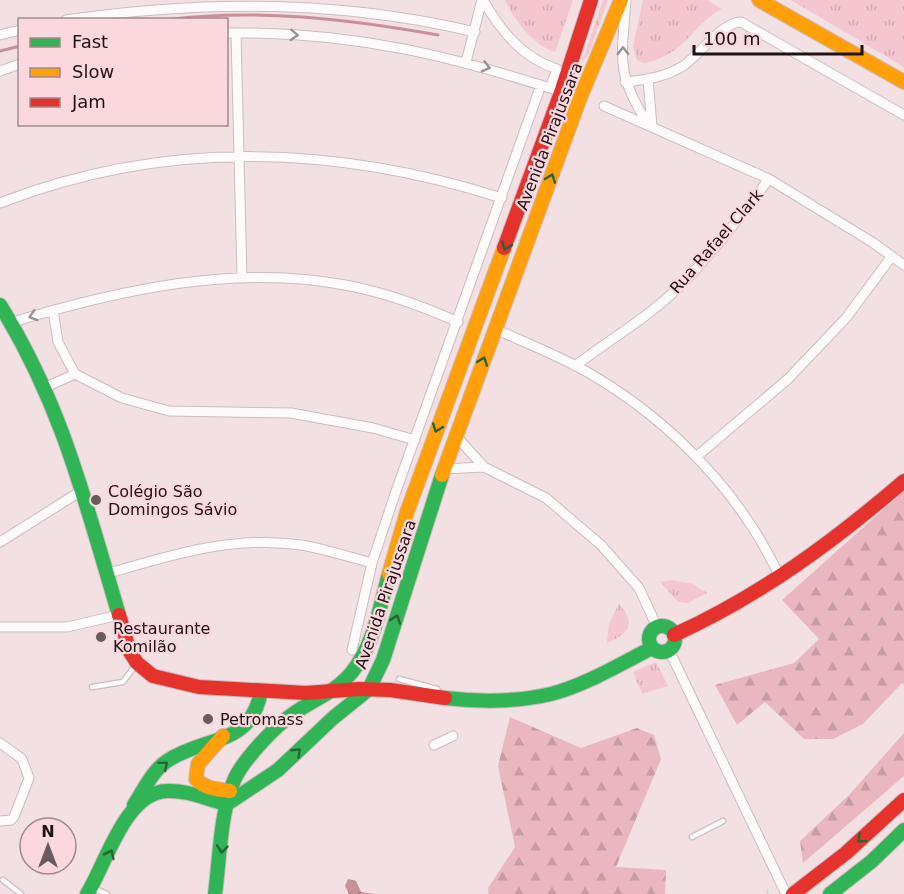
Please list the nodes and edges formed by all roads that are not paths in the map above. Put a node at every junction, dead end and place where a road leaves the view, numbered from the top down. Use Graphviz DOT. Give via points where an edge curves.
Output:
graph roads {
  1 [pos="482,0"];
  2 [pos="591,0"];
  3 [pos="621,0"];
  4 [pos="626,0"];
  5 [pos="759,0"];
  6 [pos="235,1"];
  7 [pos="77,18"];
  8 [pos="18,30"];
  9 [pos="475,32"];
  10 [pos="231,33"];
  11 [pos="0,35"];
  12 [pos="466,62"];
  13 [pos="18,65"];
  14 [pos="0,71"];
  15 [pos="648,80"];
  16 [pos="625,82"];
  17 [pos="904,82"];
  18 [pos="551,88"];
  19 [pos="580,98"];
  20 [pos="604,106"];
  21 [pos="904,115"];
  22 [pos="650,125"];
  23 [pos="239,156"];
  24 [pos="769,180"];
  25 [pos="502,198"];
  26 [pos="0,203"];
  27 [pos="892,256"];
  28 [pos="904,265"];
  29 [pos="242,278"];
  30 [pos="0,305"];
  31 [pos="53,310"];
  32 [pos="13,322"];
  33 [pos="458,322"];
  34 [pos="495,329"];
  35 [pos="575,366"];
  36 [pos="75,374"];
  37 [pos="46,387"];
  38 [pos="456,436"];
  39 [pos="414,440"];
  40 [pos="696,457"];
  41 [pos="484,467"];
  42 [pos="444,469"];
  43 [pos="904,481"];
  44 [pos="81,491"];
  45 [pos="0,542"];
  46 [pos="372,563"];
  47 [pos="106,574"];
  48 [pos="780,577"];
  49 [pos="119,615"];
  50 [pos="0,627"];
  51 [pos="657,627"];
  52 [pos="674,635"];
  53 [pos="652,648"];
  54 [pos="352,650"];
  55 [pos="669,650"];
  56 [pos="137,663"];
  57 [pos="376,674"];
  58 [pos="395,685"];
  59 [pos="92,687"];
  60 [pos="369,689"];
  61 [pos="261,691"];
  62 [pos="333,691"];
  63 [pos="223,736"];
  64 [pos="453,736"];
  65 [pos="0,742"];
  66 [pos="434,745"];
  67 [pos="228,797"];
  68 [pos="904,800"];
  69 [pos="130,812"];
  70 [pos="0,821"];
  71 [pos="723,821"];
  72 [pos="904,830"];
  73 [pos="692,837"];
  74 [pos="3,880"];
  75 [pos="90,891"];
  76 [pos="21,894"];
  77 [pos="107,894"];
  78 [pos="215,894"];
  79 [pos="786,894"];
  80 [pos="793,894"];
  81 [pos="830,894"];
  1 -- 9 [label="street"];
  1 -- 18 [label="street" via="517,46 557,69"];
  2 -- 18 [label="main road, Avenida Pirajussara"];
  3 -- 19 [label="main road, Avenida Pirajussara"];
  16 -- 4 [label="street, one-way" via="622,42"];
  5 -- 17 [label="main road"];
  6 -- 7 [label="street" via="132,8"];
  6 -- 9 [label="street" via="342,6"];
  8 -- 11 [label="street"];
  9 -- 12 [label="street"];
  10 -- 12 [label="street, one-way" via="295,34 372,42"];
  10 -- 23 [label="street"];
  12 -- 18 [label="street, one-way"];
  13 -- 14 [label="street"];
  15 -- 16 [label="street"];
  15 -- 21 [label="street" via="682,66 722,30 738,22"];
  15 -- 22 [label="street"];
  16 -- 22 [label="street"];
  18 -- 19 [label="street"];
  18 -- 25 [label="street, Avenida Pirajussara"];
  18 -- 62 [label="main road, Avenida Pirajussara, one-way" via="407,512 373,630 352,671"];
  34 -- 19 [label="main road, Avenida Pirajussara, one-way"];
  20 -- 22 [label="street"];
  22 -- 24 [label="street"];
  23 -- 25 [label="street" via="328,161 425,175"];
  23 -- 26 [label="street" via="190,157 131,167"];
  23 -- 29 [label="street"];
  24 -- 27 [label="street"];
  24 -- 35 [label="street, Rua Rafael Clark" via="677,289"];
  25 -- 33 [label="street, Avenida Pirajussara"];
  27 -- 28 [label="street"];
  27 -- 40 [label="street" via="846,318 788,380"];
  29 -- 31 [label="street" via="152,288"];
  29 -- 33 [label="street" via="345,285 418,305"];
  30 -- 32 [label="main road"];
  31 -- 32 [label="street, one-way"];
  31 -- 36 [label="street" via="58,342"];
  32 -- 37 [label="main road"];
  33 -- 39 [label="street, Avenida Pirajussara"];
  34 -- 35 [label="street"];
  38 -- 34 [label="main road, Avenida Pirajussara, one-way"];
  35 -- 40 [label="street" via="620,393"];
  36 -- 37 [label="street"];
  36 -- 39 [label="street" via="122,398 162,409 291,413"];
  37 -- 44 [label="main road"];
  38 -- 41 [label="street"];
  38 -- 42 [label="main road, Avenida Pirajussara"];
  39 -- 46 [label="street, Avenida Pirajussara"];
  40 -- 48 [label="street" via="737,507 769,553"];
  41 -- 42 [label="street"];
  41 -- 51 [label="street" via="546,498 577,522 627,573 649,605"];
  57 -- 42 [label="main road, Avenida Pirajussara, one-way"];
  43 -- 48 [label="main road"];
  44 -- 45 [label="street"];
  44 -- 47 [label="main road"];
  46 -- 47 [label="street" via="303,545 248,543 203,547"];
  46 -- 54 [label="street, Avenida Pirajussara"];
  47 -- 49 [label="main road"];
  48 -- 52 [label="main road" via="735,606"];
  49 -- 50 [label="street" via="67,627"];
  49 -- 56 [label="main road"];
  51 -- 52 [label="main road" via="665,626"];
  51 -- 53 [label="main road" via="649,636"];
  52 -- 55 [label="main road" via="674,645"];
  53 -- 55 [label="main road" via="660,652"];
  53 -- 58 [label="main road" via="551,694 503,701 440,697"];
  55 -- 79 [label="street"];
  56 -- 59 [label="lane" via="123,682"];
  56 -- 61 [label="main road" via="153,676 173,682"];
  57 -- 58 [label="main road" via="380,685"];
  57 -- 60 [label="main road, Avenida Pirajussara"];
  58 -- 60 [label="main road"];
  60 -- 62 [label="main road"];
  67 -- 60 [label="main road, Avenida Pirajussara, one-way" via="278,770"];
  61 -- 62 [label="main road"];
  61 -- 63 [label="main road" via="253,720"];
  62 -- 67 [label="main road, Avenida Pirajussara" via="293,714 269,735 244,764"];
  63 -- 67 [label="main road" via="201,757 195,773 197,782 205,789"];
  69 -- 63 [label="main road, one-way" via="166,762"];
  64 -- 66 [label="street"];
  65 -- 70 [label="street" via="21,759 29,778 15,817"];
  67 -- 69 [label="main road" via="164,791 150,795"];
  67 -- 78 [label="main road, one-way"];
  68 -- 80 [label="main road, one-way"];
  75 -- 69 [label="main road, one-way"];
  71 -- 73 [label="lane"];
  72 -- 81 [label="main road"];
  74 -- 76 [label="lane"];
  75 -- 77 [label="lane"];
}
